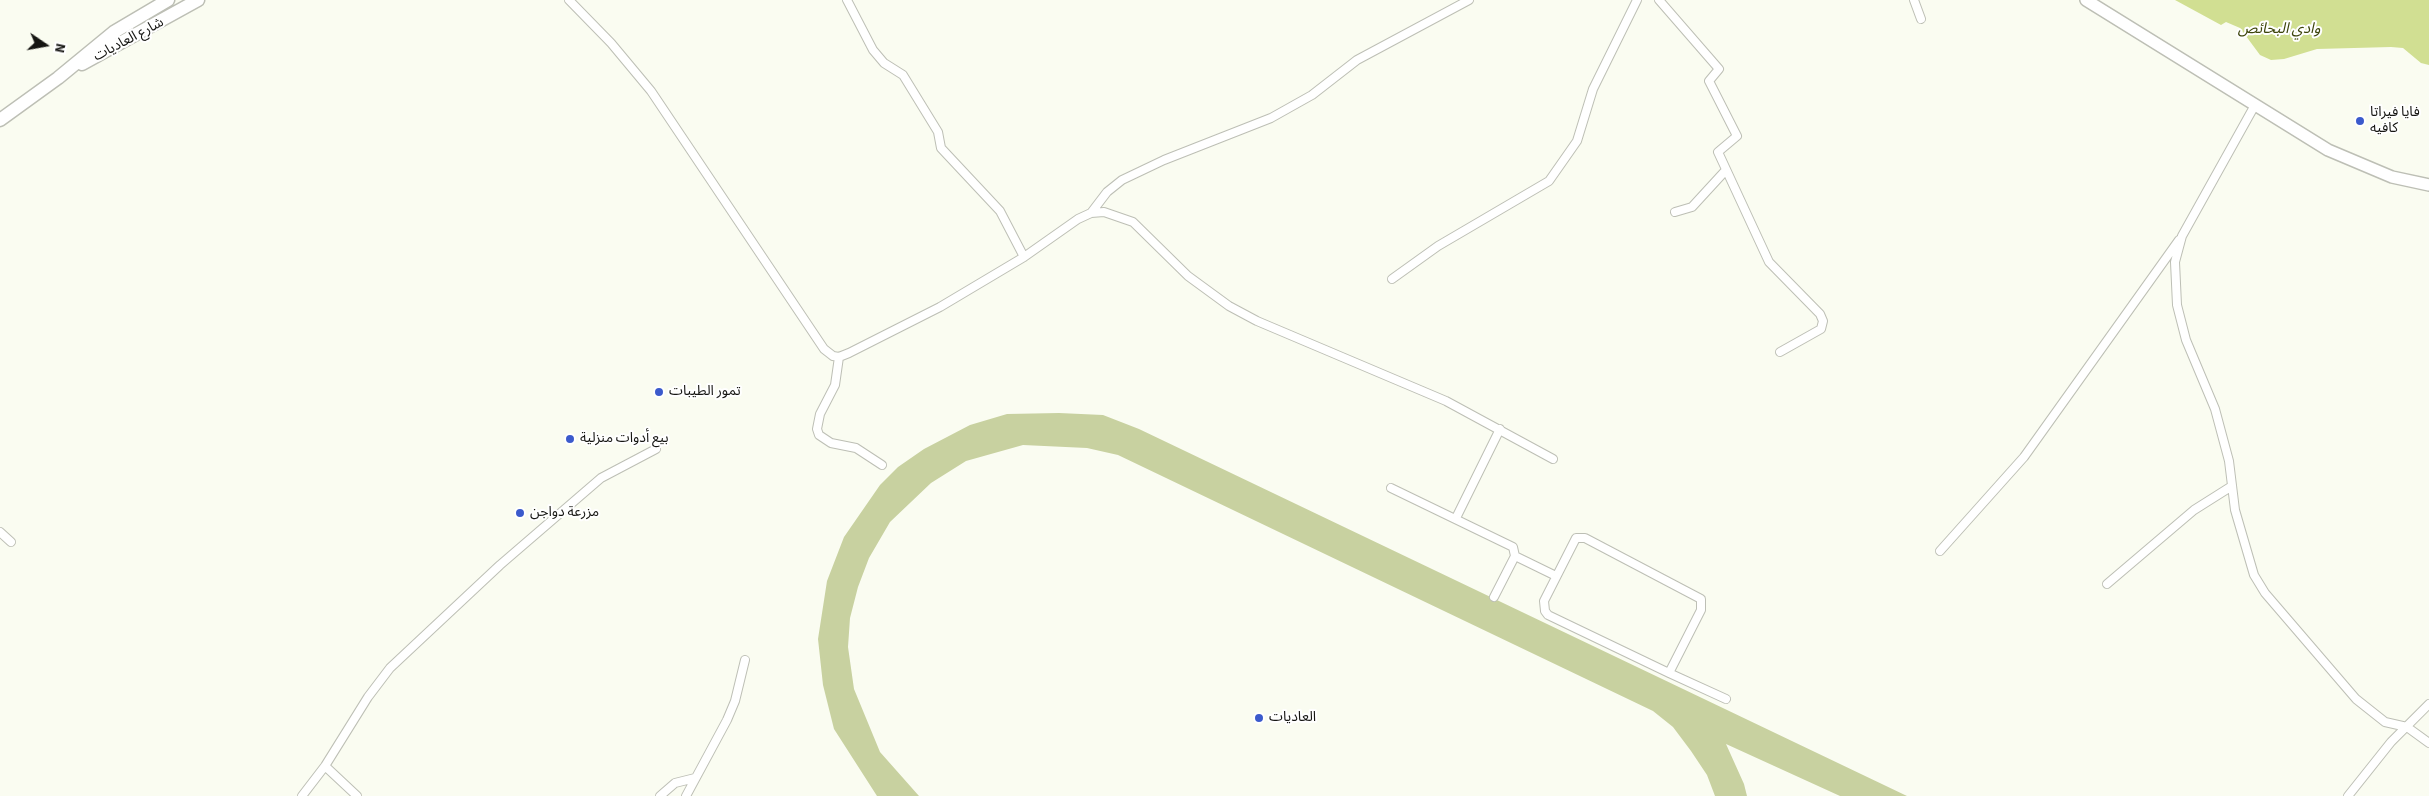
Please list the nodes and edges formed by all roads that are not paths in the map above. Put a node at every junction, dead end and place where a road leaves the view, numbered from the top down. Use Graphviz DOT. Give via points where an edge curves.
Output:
graph roads {
  1 [pos="168,0"];
  2 [pos="198,0"];
  3 [pos="568,0"];
  4 [pos="847,0"];
  5 [pos="1469,0"];
  6 [pos="1637,0"];
  7 [pos="1659,0"];
  8 [pos="1914,0"];
  9 [pos="2086,0"];
  10 [pos="1922,19"];
  11 [pos="58,78"];
  12 [pos="2255,105"];
  13 [pos="0,120"];
  14 [pos="1726,170"];
  15 [pos="2429,184"];
  16 [pos="1675,212"];
  17 [pos="1091,213"];
  18 [pos="2182,236"];
  19 [pos="1024,257"];
  20 [pos="1392,279"];
  21 [pos="1780,352"];
  22 [pos="839,357"];
  23 [pos="1500,429"];
  24 [pos="656,449"];
  25 [pos="1553,458"];
  26 [pos="882,465"];
  27 [pos="2232,486"];
  28 [pos="1391,488"];
  29 [pos="1456,518"];
  30 [pos="0,532"];
  31 [pos="11,542"];
  32 [pos="1940,551"];
  33 [pos="1515,556"];
  34 [pos="1556,576"];
  35 [pos="2107,584"];
  36 [pos="1494,597"];
  37 [pos="745,660"];
  38 [pos="1669,673"];
  39 [pos="1726,699"];
  40 [pos="2429,704"];
  41 [pos="2407,727"];
  42 [pos="2429,743"];
  43 [pos="326,766"];
  44 [pos="695,778"];
  45 [pos="302,796"];
  46 [pos="357,796"];
  47 [pos="660,796"];
  48 [pos="686,796"];
  49 [pos="2348,796"];
  1 -- 11 [label="main road, شارع العاديات" via="114,32"];
  2 -- 11 [label="main road, شارع العاديات"];
  3 -- 22 [label="street" via="651,91 824,349"];
  4 -- 19 [label="street" via="873,50 884,63 903,76 938,132 941,148 1000,211"];
  5 -- 17 [label="street" via="1356,60 1312,96 1271,118 1122,180"];
  6 -- 20 [label="street" via="1593,89 1577,141 1549,180 1438,246"];
  7 -- 14 [label="street" via="1719,69 1709,81 1737,136 1718,152"];
  8 -- 10 [label="street"];
  9 -- 12 [label="street"];
  11 -- 13 [label="main road, شارع العاديات"];
  12 -- 15 [label="street" via="2351,161 2392,177"];
  12 -- 18 [label="street"];
  14 -- 16 [label="street" via="1692,207"];
  14 -- 21 [label="street" via="1769,262 1820,314 1823,321 1821,329"];
  17 -- 19 [label="street"];
  17 -- 23 [label="street" via="1104,212 1132,222 1188,276 1229,306 1257,321 1446,401"];
  18 -- 27 [label="street" via="2175,262 2177,305 2186,340 2215,409"];
  18 -- 32 [label="street" via="2024,457"];
  19 -- 22 [label="street" via="940,307"];
  22 -- 26 [label="street" via="835,385 820,414 819,435 831,442 856,448"];
  23 -- 25 [label="street"];
  23 -- 29 [label="street"];
  24 -- 43 [label="street" via="601,478 500,565 390,668 368,697"];
  27 -- 35 [label="street" via="2194,510"];
  27 -- 41 [label="street" via="2247,553 2254,575 2265,593 2356,699 2385,722"];
  28 -- 29 [label="street"];
  29 -- 33 [label="street" via="1513,547"];
  30 -- 31 [label="street"];
  33 -- 34 [label="street"];
  33 -- 36 [label="street"];
  34 -- 38 [label="street" via="1544,601 1548,615"];
  34 -- 38 [label="street" via="1574,540 1582,536 1701,599 1701,610"];
  37 -- 44 [label="street" via="727,720"];
  38 -- 39 [label="street"];
  40 -- 41 [label="street"];
  41 -- 42 [label="street"];
  41 -- 49 [label="street"];
  43 -- 45 [label="street"];
  43 -- 46 [label="street"];
  44 -- 47 [label="street" via="675,783"];
  44 -- 48 [label="street"];
}
